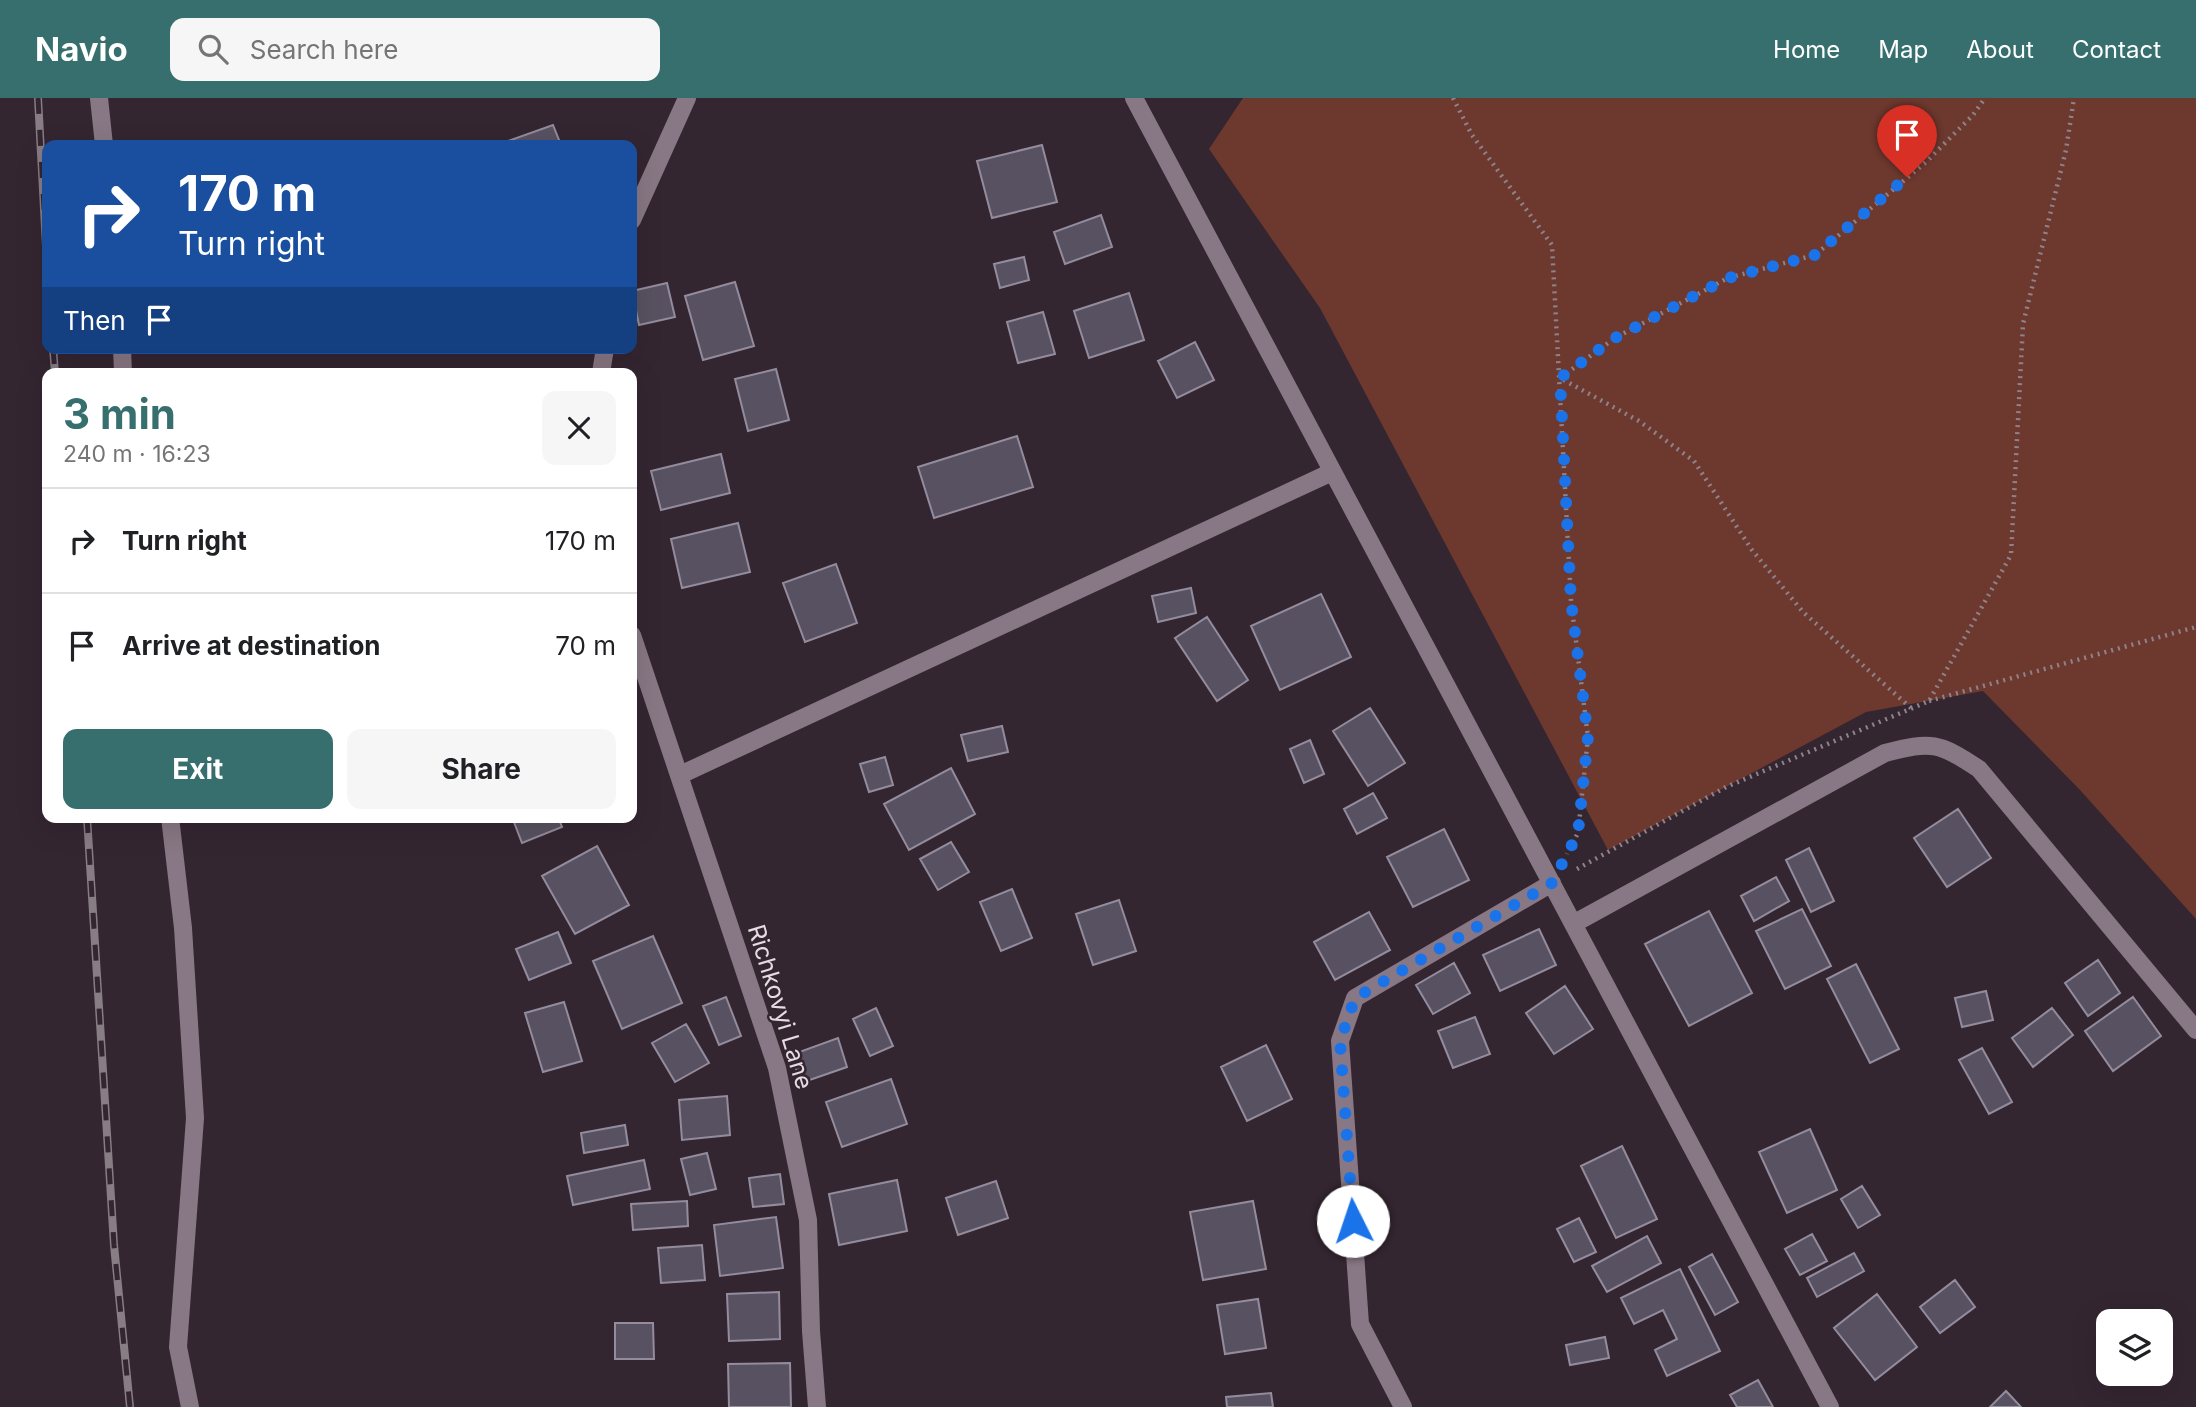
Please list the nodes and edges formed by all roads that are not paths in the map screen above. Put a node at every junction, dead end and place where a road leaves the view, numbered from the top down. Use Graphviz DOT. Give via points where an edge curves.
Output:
graph roads {
  1 [pos="99,98"];
  2 [pos="687,98"];
  3 [pos="1134,98"];
  4 [pos="103,140"];
  5 [pos="637,209"];
  6 [pos="1332,472"];
  7 [pos="637,650"];
  8 [pos="680,775"];
  9 [pos="171,823"];
  10 [pos="1552,883"];
  11 [pos="1573,924"];
  12 [pos="2196,1030"];
  13 [pos="190,1407"];
  14 [pos="817,1407"];
  15 [pos="1404,1407"];
  16 [pos="1830,1407"];
  1 -- 4 [label="street"];
  2 -- 5 [label="street"];
  3 -- 6 [label="street"];
  6 -- 8 [label="street"];
  6 -- 10 [label="street"];
  7 -- 8 [label="street, Richkovyi Lane"];
  8 -- 14 [label="street, Richkovyi Lane" via="777,1068 808,1220"];
  9 -- 13 [label="street" via="183,928 195,1118 178,1347"];
  10 -- 11 [label="street"];
  10 -- 15 [label="street" via="1355,998 1340,1041 1360,1324"];
  11 -- 12 [label="street" via="1885,753 1923,744 1951,751 1979,769"];
  11 -- 16 [label="street"];
}
